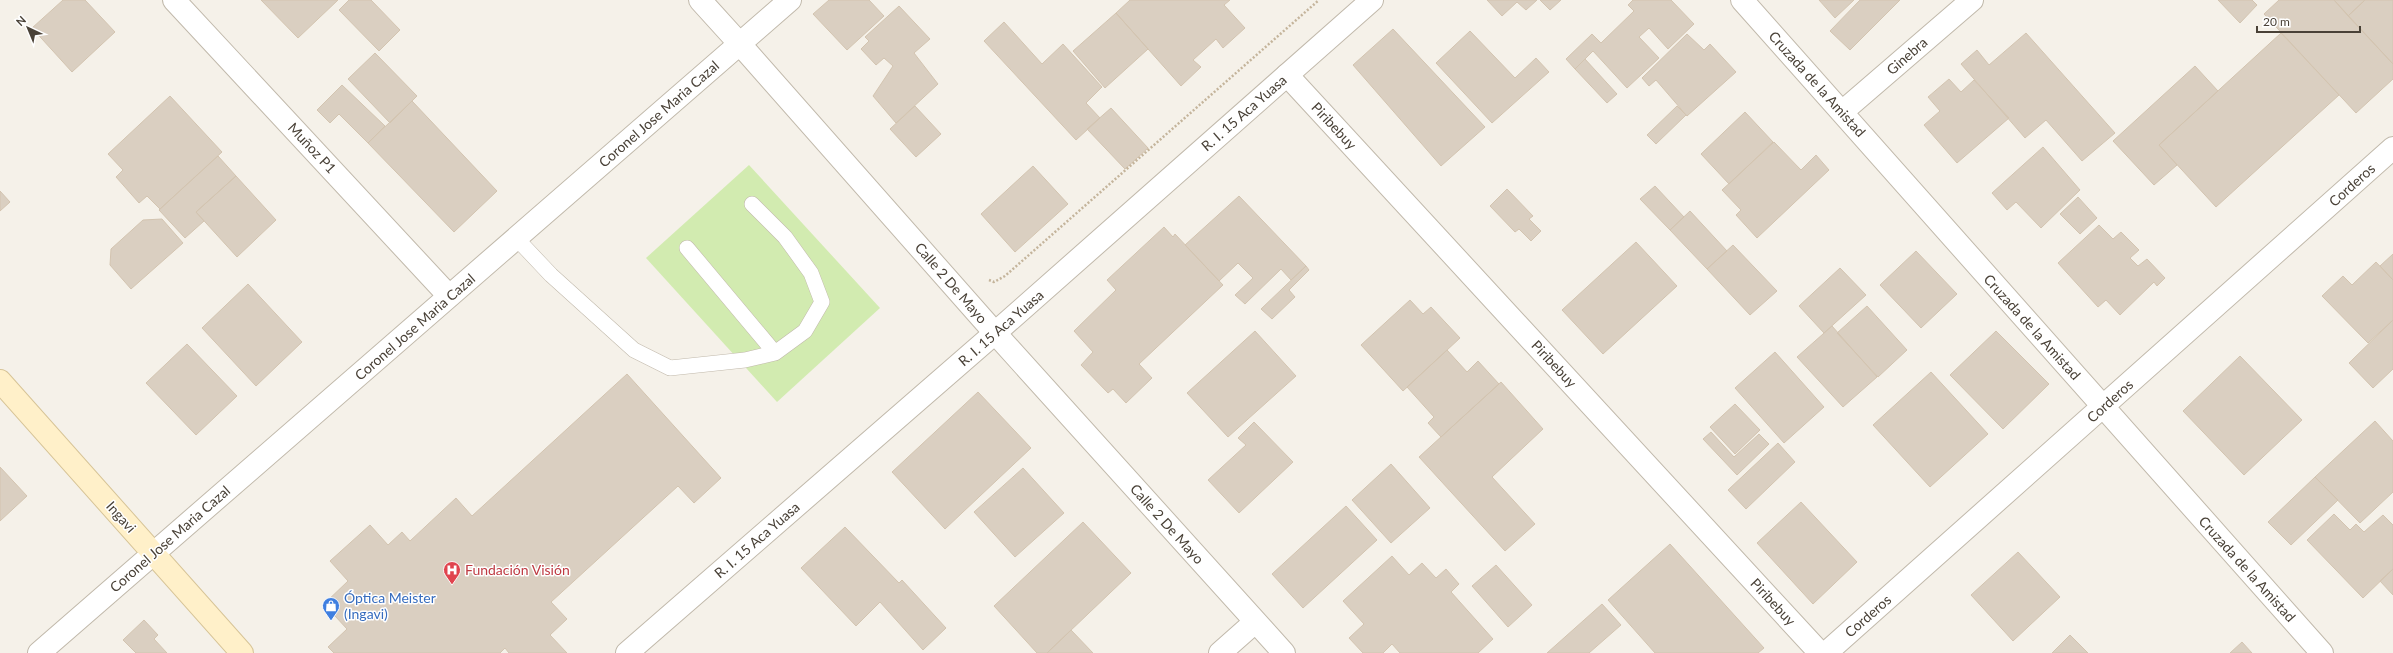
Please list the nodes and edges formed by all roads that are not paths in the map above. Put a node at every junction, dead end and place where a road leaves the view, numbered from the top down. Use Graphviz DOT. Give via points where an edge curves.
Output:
graph roads {
  1 [pos="174,0"];
  2 [pos="700,0"];
  3 [pos="790,0"];
  4 [pos="1372,0"];
  5 [pos="1742,0"];
  6 [pos="1972,0"];
  7 [pos="739,43"];
  8 [pos="1287,75"];
  9 [pos="1842,112"];
  10 [pos="2393,148"];
  11 [pos="752,204"];
  12 [pos="517,239"];
  13 [pos="687,248"];
  14 [pos="449,296"];
  15 [pos="995,333"];
  16 [pos="776,353"];
  17 [pos="0,381"];
  18 [pos="2104,407"];
  19 [pos="153,554"];
  20 [pos="1255,622"];
  21 [pos="39,653"];
  22 [pos="242,653"];
  23 [pos="627,653"];
  24 [pos="1220,653"];
  25 [pos="1284,653"];
  26 [pos="1820,653"];
  27 [pos="1826,653"];
  28 [pos="2322,653"];
  1 -- 14 [label="street, Muñoz P1"];
  2 -- 7 [label="street, Calle 2 De Mayo"];
  3 -- 7 [label="street, Coronel Jose Maria Cazal"];
  4 -- 8 [label="street, R. I. 15 Aca Yuasa"];
  5 -- 9 [label="street, Cruzada de la Amistad"];
  6 -- 9 [label="street, Ginebra"];
  7 -- 12 [label="street, Coronel Jose Maria Cazal"];
  7 -- 15 [label="street, Calle 2 De Mayo"];
  8 -- 15 [label="street, R. I. 15 Aca Yuasa"];
  8 -- 26 [label="street, Piribebuy"];
  9 -- 18 [label="street, Cruzada de la Amistad"];
  10 -- 18 [label="street, Corderos"];
  11 -- 16 [label="lane" via="785,237 811,273 822,302 805,331"];
  12 -- 14 [label="street, Coronel Jose Maria Cazal"];
  12 -- 16 [label="lane" via="551,275 634,350 670,368 745,360"];
  13 -- 16 [label="lane"];
  14 -- 19 [label="street, Coronel Jose Maria Cazal"];
  15 -- 20 [label="street, Calle 2 De Mayo"];
  15 -- 23 [label="street, R. I. 15 Aca Yuasa"];
  17 -- 19 [label="main road, Ingavi"];
  18 -- 27 [label="street, Corderos"];
  18 -- 28 [label="street, Cruzada de la Amistad"];
  19 -- 21 [label="street, Coronel Jose Maria Cazal"];
  19 -- 22 [label="main road, Ingavi"];
  20 -- 24 [label="street"];
  20 -- 25 [label="street, Calle 2 De Mayo"];
}
